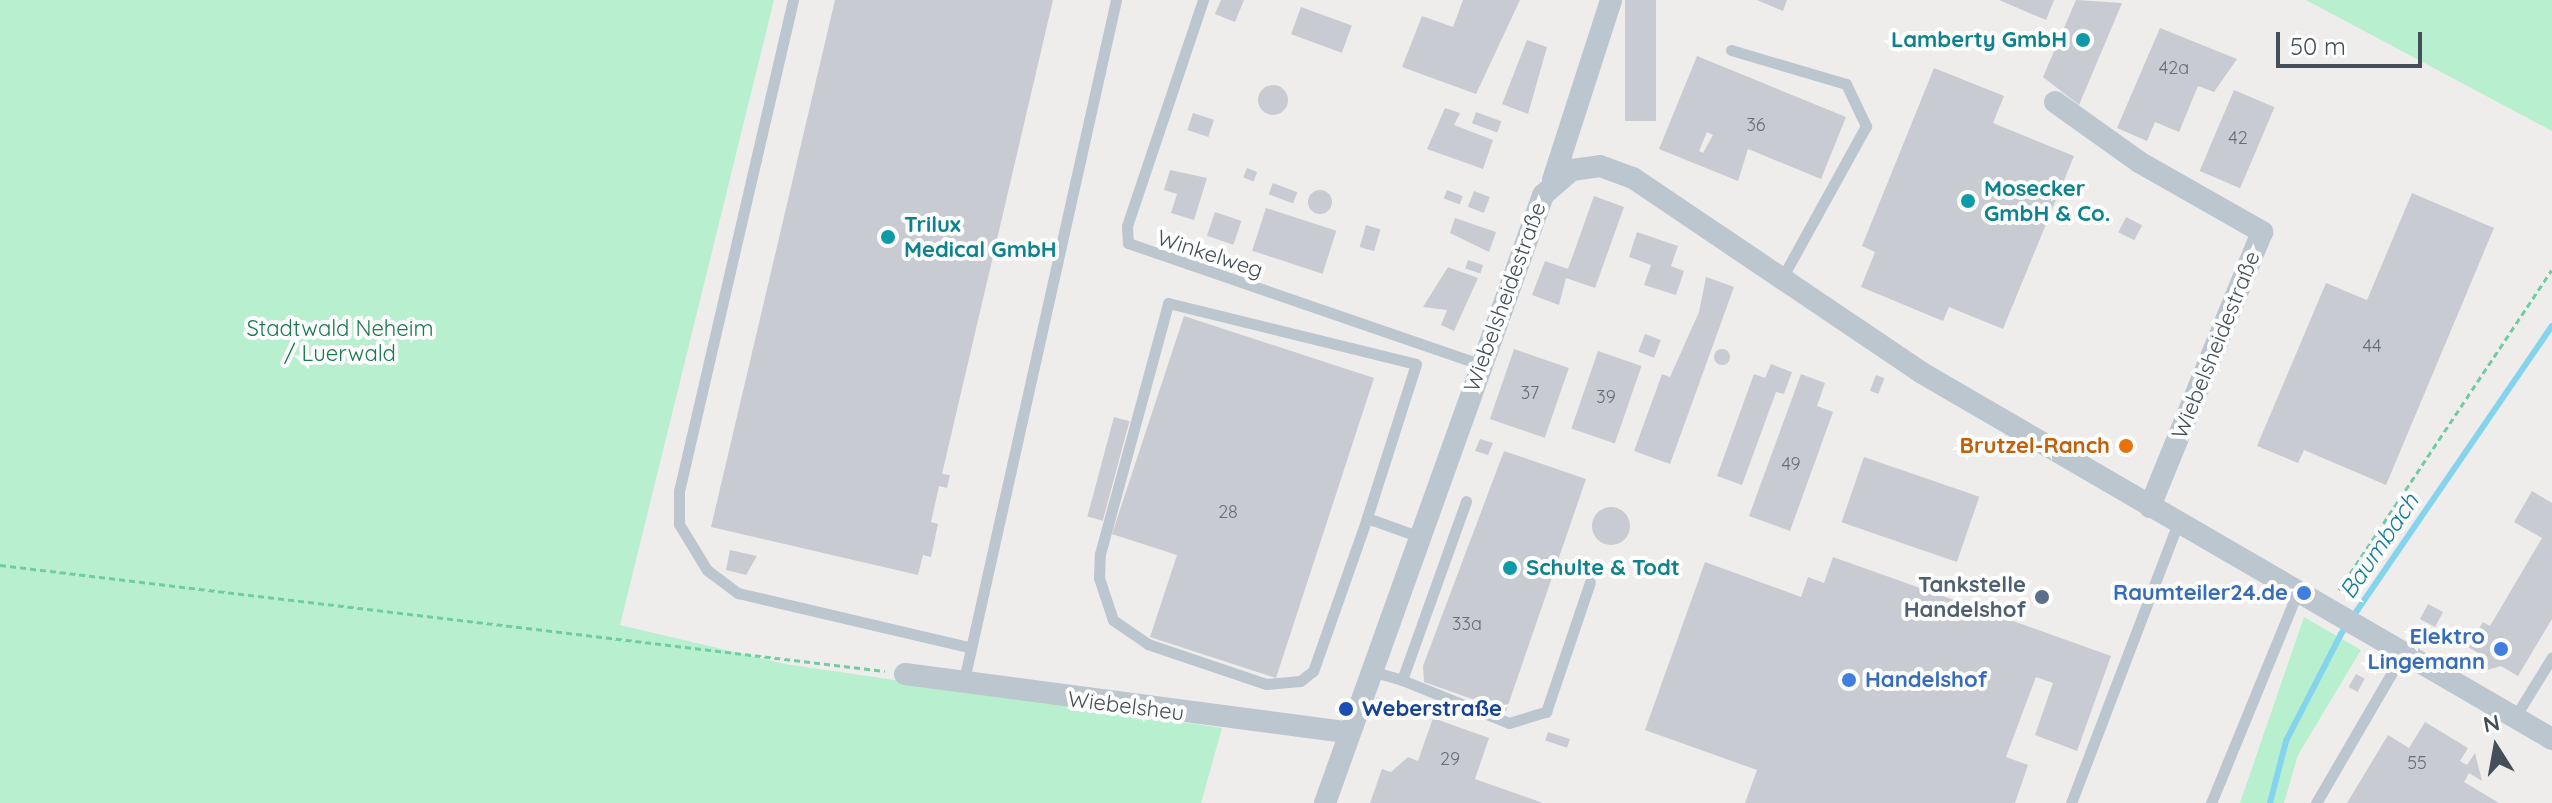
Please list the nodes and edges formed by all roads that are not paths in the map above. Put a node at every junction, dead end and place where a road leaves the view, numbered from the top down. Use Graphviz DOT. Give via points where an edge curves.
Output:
graph roads {
  1 [pos="793,0"];
  2 [pos="1116,0"];
  3 [pos="1203,0"];
  4 [pos="1611,0"];
  5 [pos="1731,50"];
  6 [pos="2055,102"];
  7 [pos="1553,180"];
  8 [pos="1782,278"];
  9 [pos="1479,364"];
  10 [pos="1466,501"];
  11 [pos="2150,507"];
  12 [pos="1367,518"];
  13 [pos="2178,523"];
  14 [pos="1420,537"];
  15 [pos="1590,582"];
  16 [pos="2299,590"];
  17 [pos="969,647"];
  18 [pos="2405,652"];
  19 [pos="2552,657"];
  20 [pos="1371,670"];
  21 [pos="905,674"];
  22 [pos="964,680"];
  23 [pos="1402,680"];
  24 [pos="2515,717"];
  25 [pos="1348,732"];
  26 [pos="2552,739"];
  27 [pos="1325,803"];
  28 [pos="2071,803"];
  29 [pos="2211,803"];
  30 [pos="2316,803"];
  1 -- 17 [label="lane" via="679,491 679,524 707,570 738,593"];
  2 -- 17 [label="lane" via="1086,160"];
  3 -- 9 [label="lane, Winkelweg" via="1127,226 1128,243"];
  4 -- 7 [label="street"];
  5 -- 8 [label="lane" via="1846,84 1866,126"];
  6 -- 11 [label="street, Wiebelsheidestraße" via="2139,162 2262,232"];
  7 -- 8 [label="street, Wiebelsheidestraße" via="1600,166 1633,178"];
  7 -- 9 [label="street, Wiebelsheidestraße"];
  8 -- 11 [label="street, Wiebelsheidestraße" via="1922,373"];
  9 -- 14 [label="street, Wiebelsheidestraße"];
  10 -- 23 [label="lane"];
  11 -- 13 [label="street, Wiebelsheidestraße"];
  12 -- 12 [label="lane" via="1416,364 1168,303 1100,554 1099,578 1113,620 1148,644 1266,684 1300,681 1313,671"];
  12 -- 14 [label="lane"];
  13 -- 16 [label="street, Wiebelsheidestraße"];
  13 -- 28 [label="lane"];
  14 -- 20 [label="street, Wiebelsheidestraße"];
  15 -- 23 [label="lane" via="1546,712 1509,723"];
  16 -- 18 [label="street, Wiebelsheidestraße"];
  16 -- 29 [label="lane"];
  17 -- 22 [label="lane"];
  18 -- 24 [label="street, Wiebelsheidestraße"];
  18 -- 30 [label="lane"];
  19 -- 24 [label="lane"];
  20 -- 23 [label="lane"];
  20 -- 25 [label="street, Wiebelsheidestraße"];
  21 -- 22 [label="street, Wiebelsheu"];
  22 -- 25 [label="street, Wiebelsheu"];
  24 -- 26 [label="street, Wiebelsheidestraße"];
  25 -- 27 [label="street, Wiebelsheidestraße"];
}
